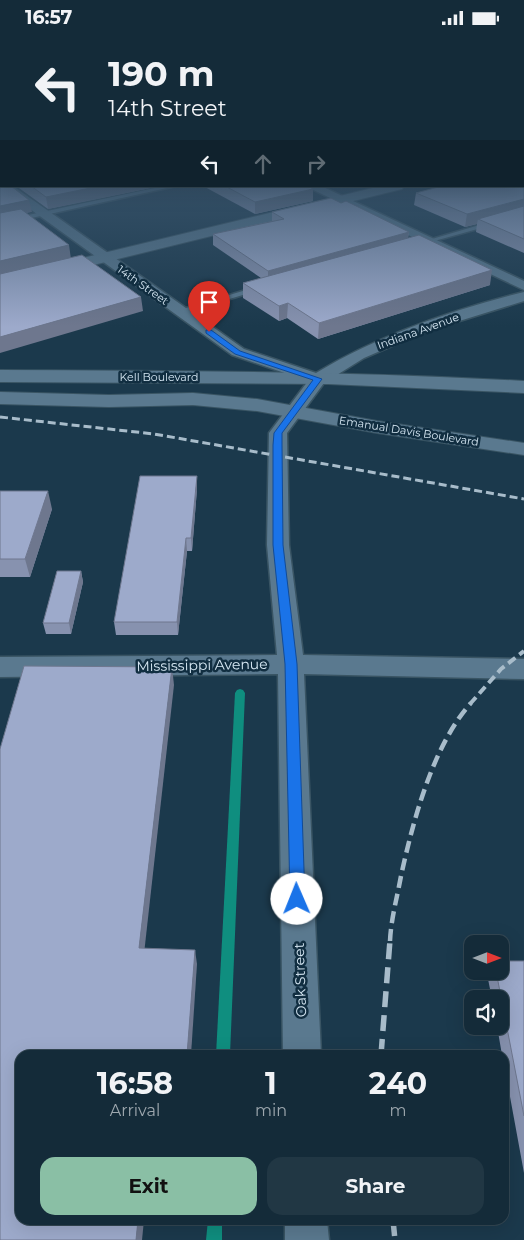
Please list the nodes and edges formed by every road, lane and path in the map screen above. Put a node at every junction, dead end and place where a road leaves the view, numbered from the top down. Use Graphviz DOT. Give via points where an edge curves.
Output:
graph roads {
  1 [pos="37,214"];
  2 [pos="44,214"];
  3 [pos="282,214"];
  4 [pos="371,214"];
  5 [pos="524,214"];
  6 [pos="0,223"];
  7 [pos="428,241"];
  8 [pos="409,247"];
  9 [pos="104,257"];
  10 [pos="0,283"];
  11 [pos="524,286"];
  12 [pos="266,287"];
  13 [pos="524,296"];
  14 [pos="180,311"];
  15 [pos="0,376"];
  16 [pos="318,379"];
  17 [pos="524,387"];
  18 [pos="0,398"];
  19 [pos="294,412"];
  20 [pos="524,449"];
  21 [pos="291,664"];
  22 [pos="0,667"];
  23 [pos="524,669"];
  24 [pos="302,1050"];
  25 [pos="306,1225"];
  26 [pos="306,1240"];
  1 -- 6 [label="lane"];
  2 -- 9 [label="street, 14th Street"];
  3 -- 9 [label="main road"];
  4 -- 7 [label="street"];
  5 -- 7 [label="lane"];
  7 -- 8 [label="lane"];
  7 -- 11 [label="street"];
  9 -- 10 [label="main road"];
  9 -- 14 [label="street, 14th Street"];
  12 -- 14 [label="lane"];
  13 -- 16 [label="street, Indiana Avenue" via="402,335 358,355"];
  14 -- 16 [label="street, 14th Street" via="238,352"];
  15 -- 16 [label="main road, Kell Boulevard"];
  16 -- 17 [label="main road"];
  16 -- 19 [label="street, Oak Street"];
  18 -- 19 [label="main road, Kell Boulevard" via="193,399"];
  19 -- 20 [label="main road, Emanual Davis Boulevard"];
  19 -- 21 [label="street, Oak Street" via="278,433 277,457 278,545"];
  21 -- 22 [label="street, Mississippi Avenue"];
  21 -- 23 [label="street, Mississippi Avenue"];
  21 -- 24 [label="street, Oak Street"];
  25 -- 26 [label="street"];
}
